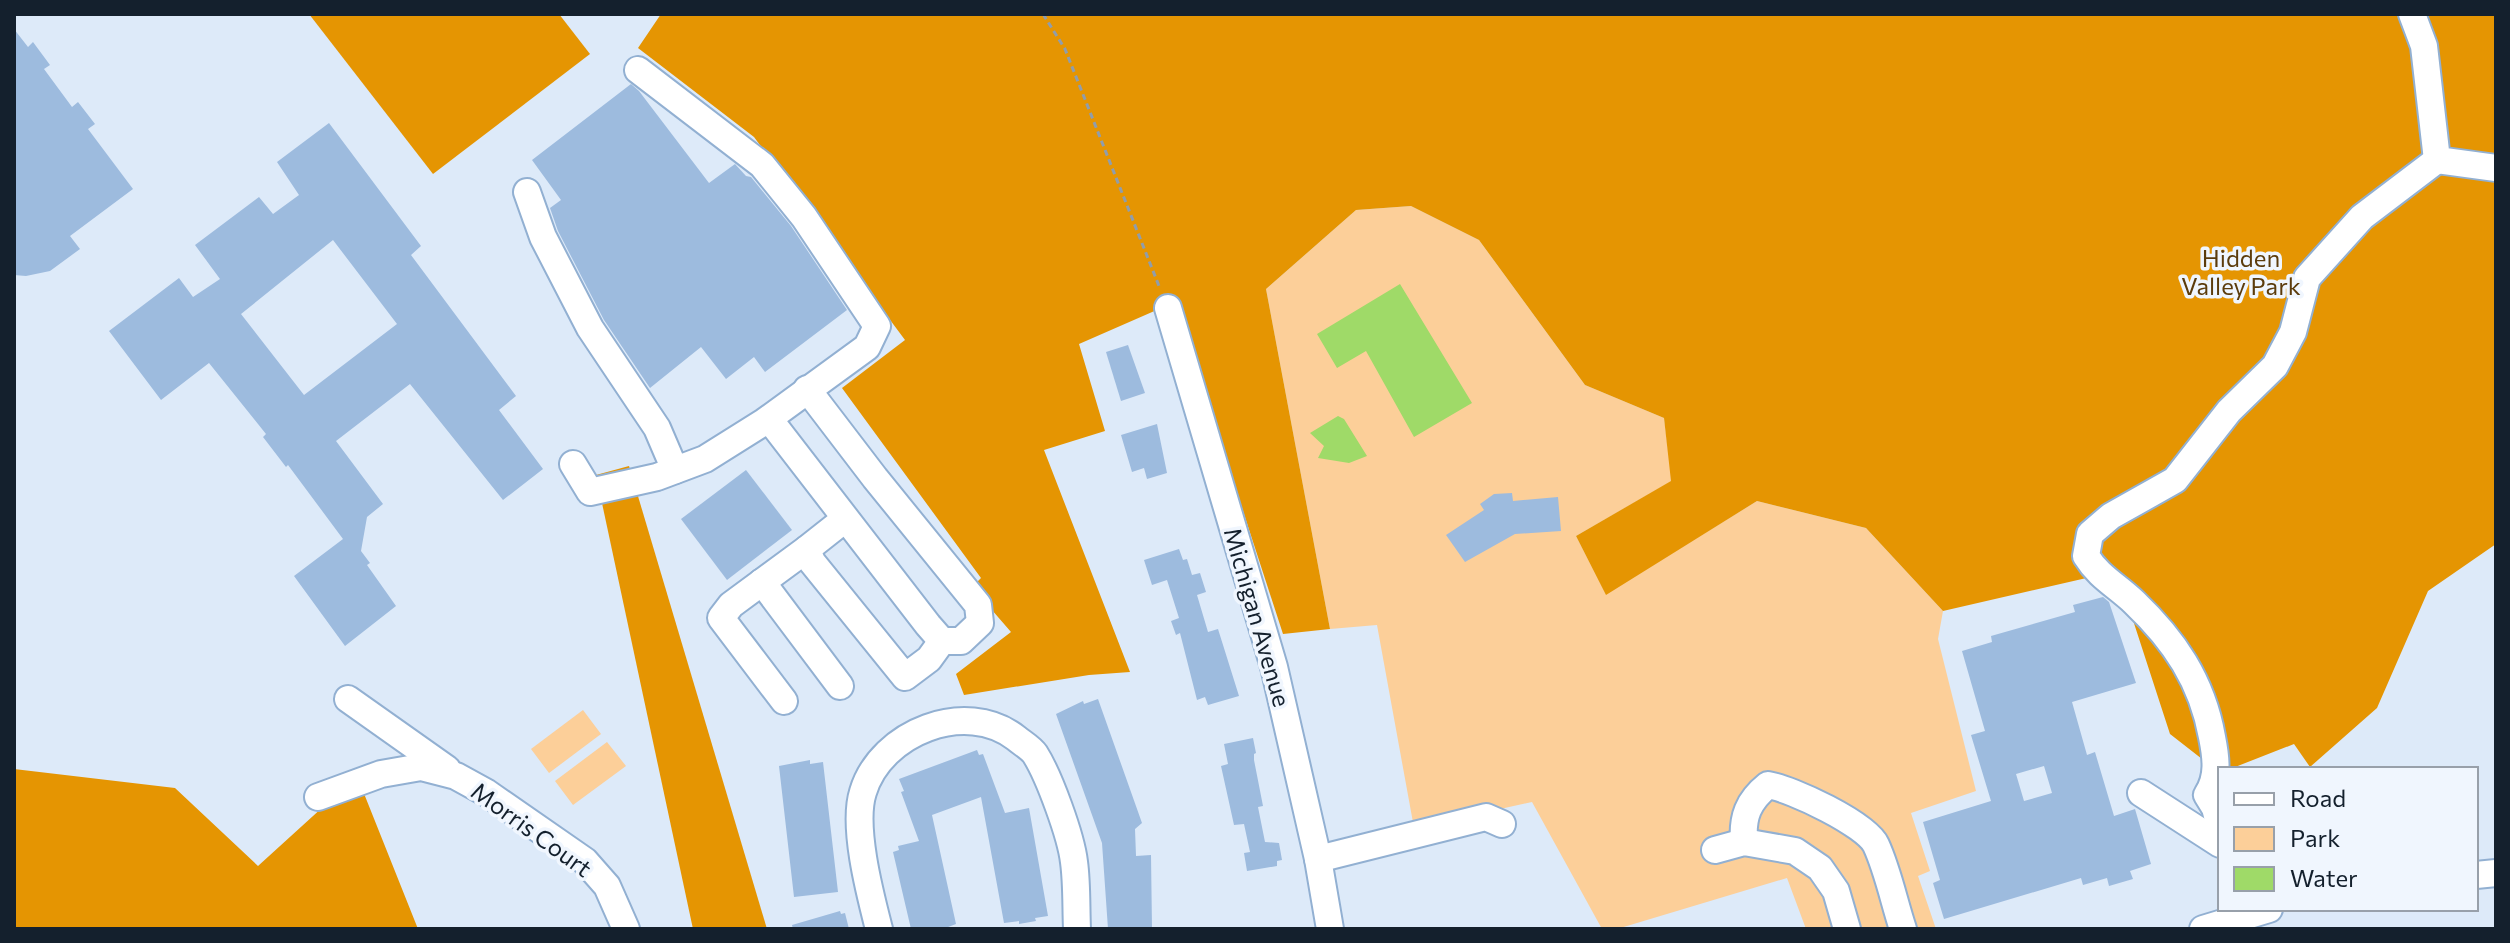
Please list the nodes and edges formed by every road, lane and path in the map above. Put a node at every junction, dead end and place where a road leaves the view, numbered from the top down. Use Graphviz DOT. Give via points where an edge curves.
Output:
graph roads {
  1 [pos="1043,14"];
  2 [pos="2412,14"];
  3 [pos="638,70"];
  4 [pos="2437,160"];
  5 [pos="2496,168"];
  6 [pos="527,192"];
  7 [pos="1168,308"];
  8 [pos="807,389"];
  9 [pos="769,419"];
  10 [pos="573,464"];
  11 [pos="675,470"];
  12 [pos="845,519"];
  13 [pos="807,549"];
  14 [pos="762,582"];
  15 [pos="942,641"];
  16 [pos="840,686"];
  17 [pos="348,699"];
  18 [pos="784,701"];
  19 [pos="456,776"];
  20 [pos="2141,793"];
  21 [pos="318,797"];
  22 [pos="2218,819"];
  23 [pos="1502,824"];
  24 [pos="1744,842"];
  25 [pos="2218,843"];
  26 [pos="1715,850"];
  27 [pos="1318,859"];
  28 [pos="2243,913"];
  29 [pos="626,929"];
  30 [pos="879,929"];
  31 [pos="1077,929"];
  32 [pos="1330,929"];
  33 [pos="1847,929"];
  34 [pos="1903,929"];
  35 [pos="2203,929"];
  1 -- 7 [label="path" via="1065,49"];
  2 -- 4 [label="street" via="2424,46"];
  3 -- 8 [label="street" via="762,165 877,326 867,347"];
  4 -- 5 [label="street"];
  4 -- 22 [label="street" via="2362,217 2307,278 2293,332 2275,366 2229,411 2175,480 2090,534 2086,556 2095,571 2158,626 2201,692 2215,757 2215,784 2207,795"];
  6 -- 11 [label="street" via="543,237 590,328 657,428"];
  7 -- 27 [label="street, Michigan Avenue" via="1274,667"];
  8 -- 9 [label="street"];
  8 -- 15 [label="street" via="978,605 980,623 961,641"];
  9 -- 11 [label="street" via="705,459"];
  9 -- 12 [label="street"];
  10 -- 11 [label="street" via="590,492"];
  12 -- 13 [label="street"];
  12 -- 15 [label="street"];
  13 -- 14 [label="street"];
  13 -- 15 [label="street" via="905,677"];
  14 -- 16 [label="street"];
  14 -- 18 [label="street" via="721,618"];
  17 -- 19 [label="street"];
  19 -- 21 [label="street, Morris Court" via="421,767 381,774"];
  19 -- 29 [label="street, Morris Court" via="585,861 607,886"];
  20 -- 25 [label="street"];
  23 -- 27 [label="street" via="1486,817"];
  24 -- 26 [label="street"];
  24 -- 33 [label="street" via="1795,851 1820,868 1836,891"];
  24 -- 34 [label="street" via="1746,809 1768,785 1783,787 1862,829 1876,843"];
  27 -- 32 [label="street, Michigan Avenue"];
  28 -- 35 [label="street"];
  30 -- 31 [label="street" via="860,825 862,793 872,770 891,748 917,730 950,722 1004,729 1034,752 1074,860"];
}
